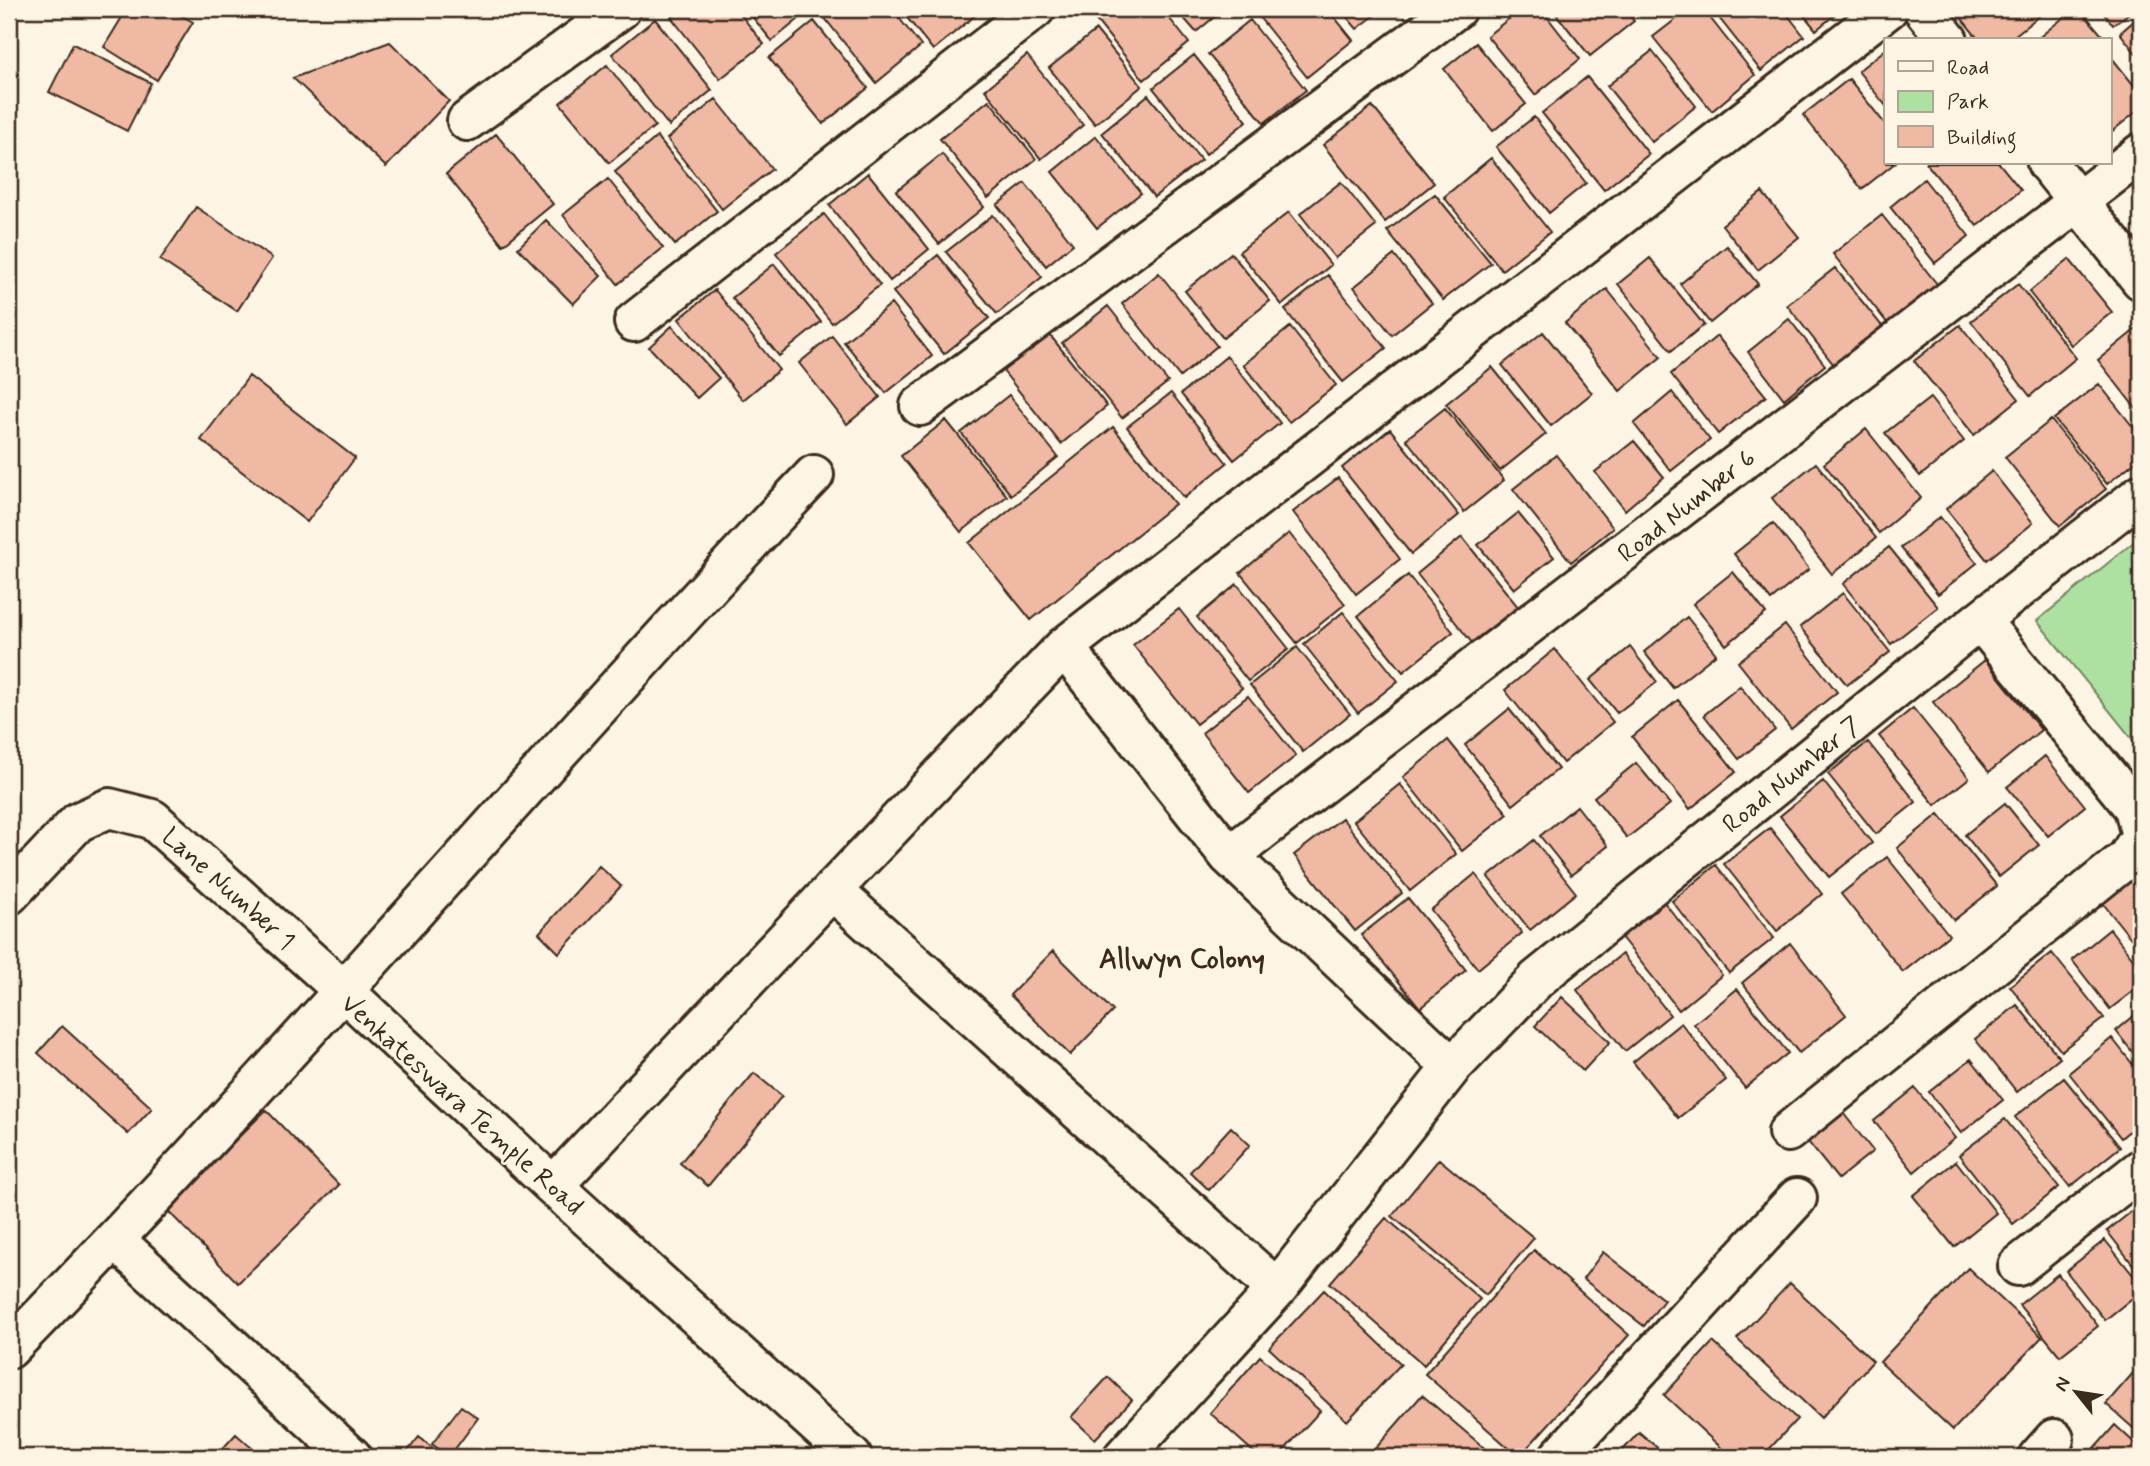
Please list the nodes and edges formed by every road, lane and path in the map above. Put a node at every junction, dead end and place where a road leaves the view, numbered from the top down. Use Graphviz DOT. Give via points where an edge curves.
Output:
graph roads {
  1 [pos="621,9"];
  2 [pos="1035,9"];
  3 [pos="1456,9"];
  4 [pos="1888,9"];
  5 [pos="1923,9"];
  6 [pos="1946,38"];
  7 [pos="467,121"];
  8 [pos="2141,153"];
  9 [pos="2048,164"];
  10 [pos="2079,202"];
  11 [pos="2141,279"];
  12 [pos="634,322"];
  13 [pos="920,406"];
  14 [pos="814,475"];
  15 [pos="2141,494"];
  16 [pos="1980,620"];
  17 [pos="1064,647"];
  18 [pos="1229,856"];
  19 [pos="832,890"];
  20 [pos="9,895"];
  21 [pos="344,991"];
  22 [pos="1452,1067"];
  23 [pos="1788,1132"];
  24 [pos="2141,1169"];
  25 [pos="553,1186"];
  26 [pos="1797,1198"];
  27 [pos="115,1240"];
  28 [pos="2018,1266"];
  29 [pos="1277,1289"];
  30 [pos="9,1349"];
  31 [pos="352,1457"];
  32 [pos="852,1457"];
  33 [pos="1123,1457"];
  34 [pos="1559,1457"];
  1 -- 7 [label="street"];
  2 -- 12 [label="street"];
  3 -- 13 [label="street"];
  4 -- 17 [label="street"];
  5 -- 6 [label="street"];
  8 -- 10 [label="street, Road Number 6"];
  9 -- 10 [label="street"];
  10 -- 11 [label="street"];
  10 -- 18 [label="street, Road Number 6"];
  14 -- 21 [label="street"];
  15 -- 16 [label="street, Road Number 7"];
  16 -- 22 [label="street, Road Number 7" via="1537,979"];
  16 -- 23 [label="street" via="2134,808 2141,836 2127,858"];
  17 -- 18 [label="street"];
  17 -- 19 [label="street"];
  18 -- 22 [label="street"];
  19 -- 25 [label="street"];
  19 -- 29 [label="street"];
  20 -- 21 [label="street, Lane Number 1" via="78,822 109,808 152,819"];
  21 -- 25 [label="street, Venkateswara Temple Road"];
  21 -- 27 [label="street, Venkateswara Temple Road"];
  22 -- 29 [label="street, Road Number 7"];
  24 -- 28 [label="street"];
  25 -- 32 [label="street, Venkateswara Temple Road"];
  26 -- 34 [label="street"];
  27 -- 30 [label="street, Venkateswara Temple Road"];
  27 -- 31 [label="street"];
  29 -- 33 [label="street, Road Number 7"];
}
